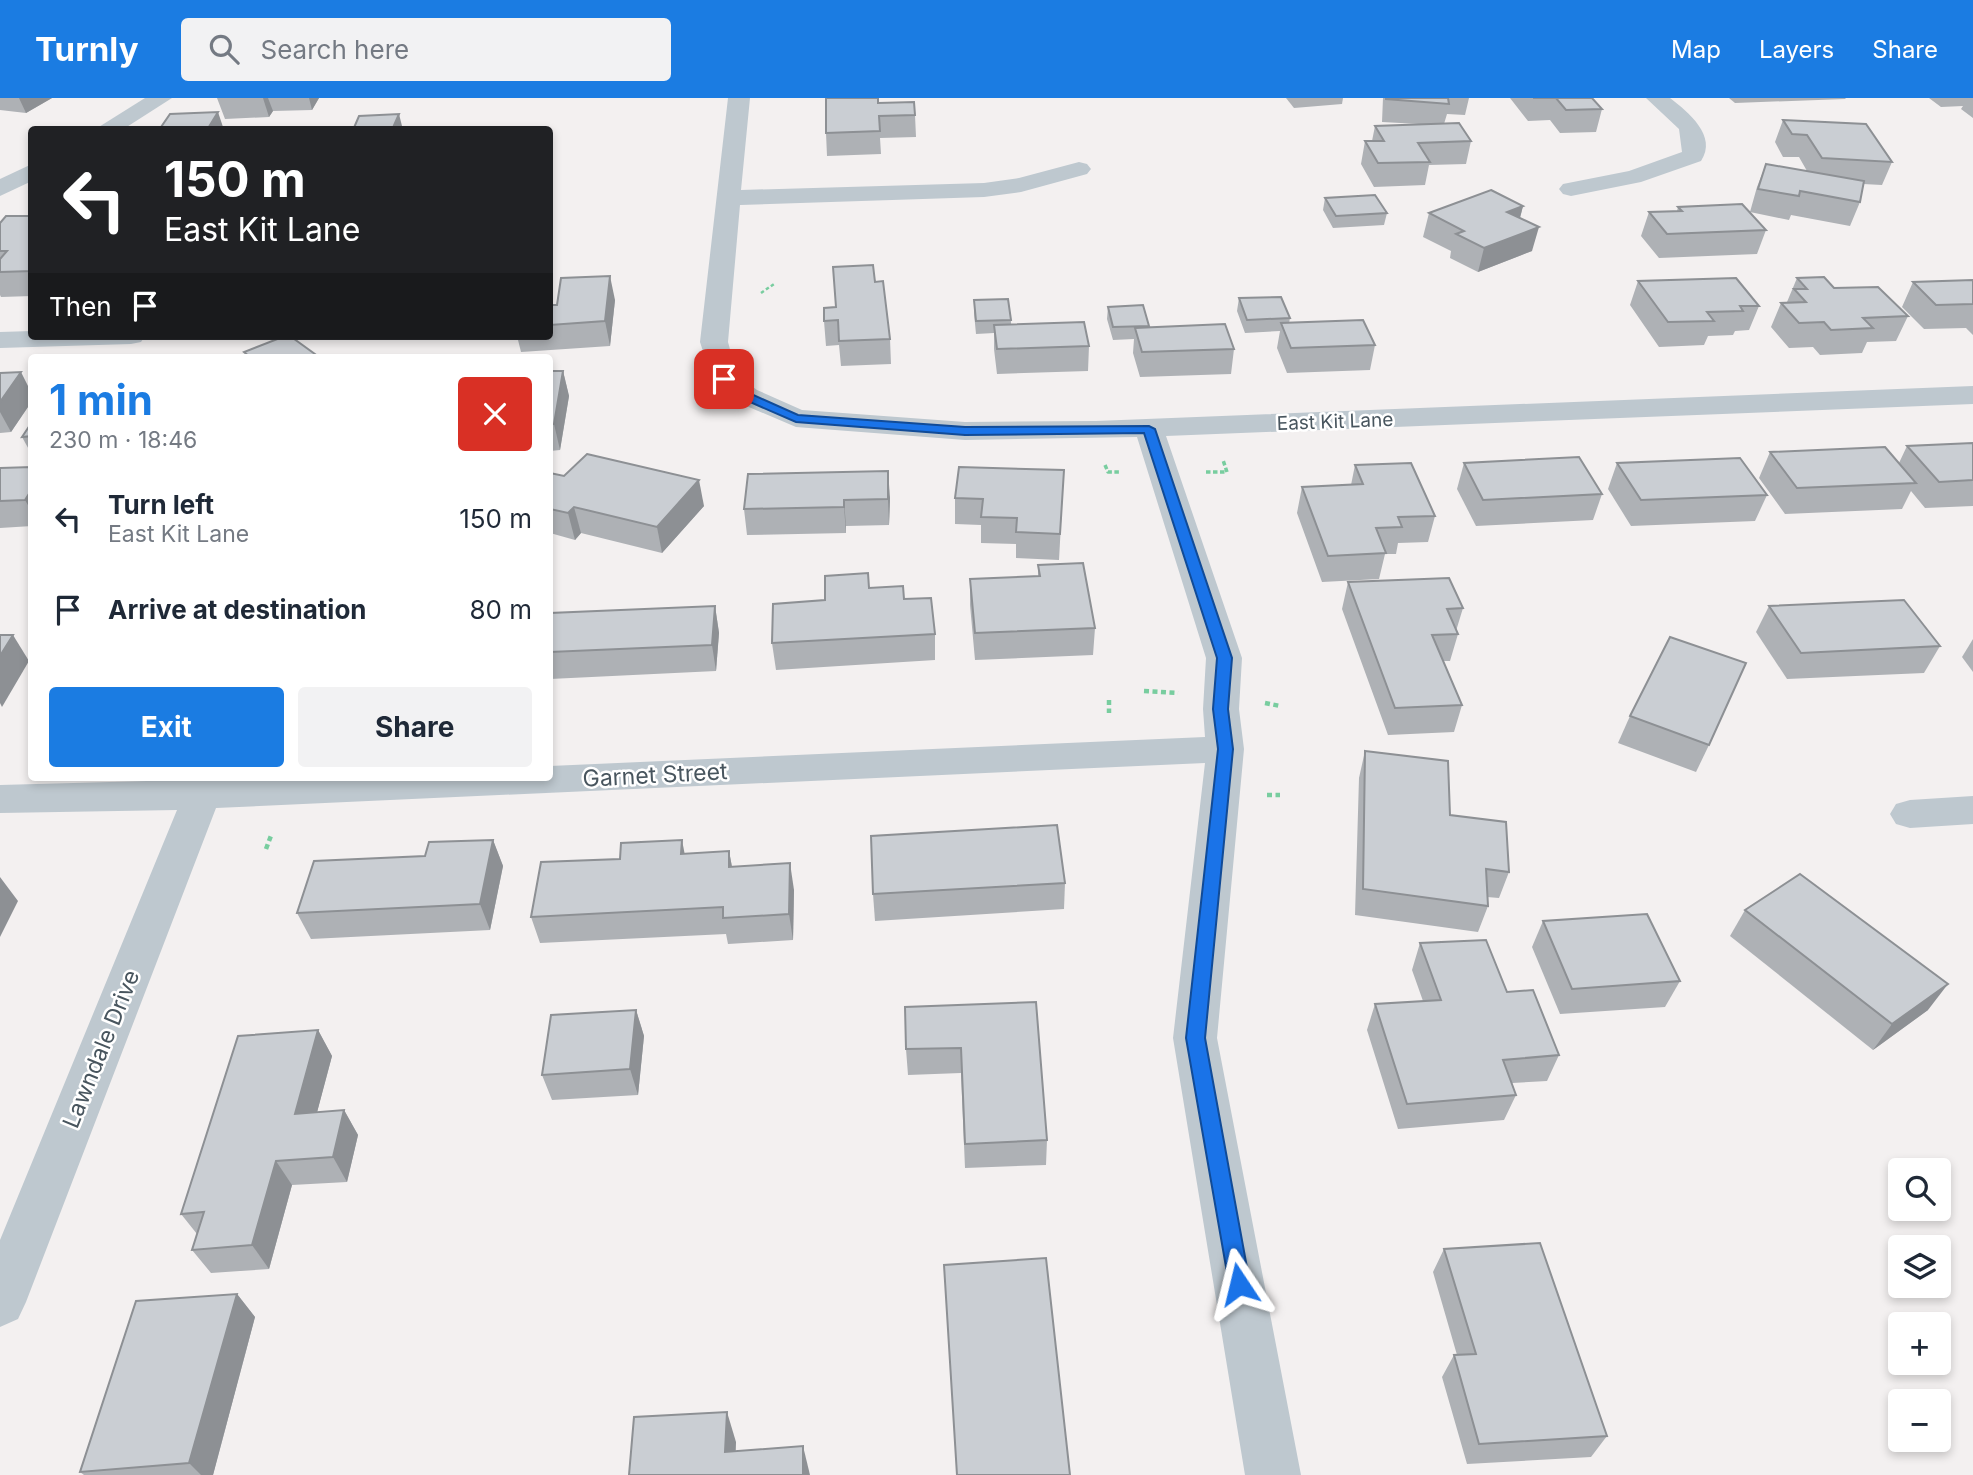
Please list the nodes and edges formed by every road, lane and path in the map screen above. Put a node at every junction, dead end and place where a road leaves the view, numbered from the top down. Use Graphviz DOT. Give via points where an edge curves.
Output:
graph roads {
  1 [pos="161,98"];
  2 [pos="739,98"];
  3 [pos="1657,98"];
  4 [pos="112,126"];
  5 [pos="1079,169"];
  6 [pos="28,173"];
  7 [pos="0,189"];
  8 [pos="1571,189"];
  9 [pos="729,198"];
  10 [pos="774,284"];
  11 [pos="761,293"];
  12 [pos="28,339"];
  13 [pos="0,340"];
  14 [pos="1973,395"];
  15 [pos="1149,429"];
  16 [pos="1220,449"];
  17 [pos="1204,472"];
  18 [pos="1144,691"];
  19 [pos="1178,694"];
  20 [pos="1109,700"];
  21 [pos="1110,721"];
  22 [pos="1226,749"];
  23 [pos="553,779"];
  24 [pos="514,781"];
  25 [pos="202,795"];
  26 [pos="0,799"];
  27 [pos="1973,810"];
  28 [pos="1910,814"];
  29 [pos="0,1302"];
  30 [pos="1273,1475"];
  1 -- 4 [label="street"];
  2 -- 9 [label="street"];
  3 -- 8 [label="street" via="1693,131 1693,156 1632,180"];
  5 -- 9 [label="street" via="985,190"];
  6 -- 7 [label="street"];
  9 -- 15 [label="street, East Kit Lane" via="714,342 724,379 747,396 796,418 965,431"];
  10 -- 11 [label="path"];
  12 -- 13 [label="street"];
  14 -- 15 [label="street, East Kit Lane"];
  15 -- 22 [label="street" via="1224,658 1221,709"];
  16 -- 17 [label="path" via="1227,472"];
  18 -- 19 [label="path"];
  20 -- 21 [label="path"];
  22 -- 23 [label="street, Garnet Street"];
  22 -- 30 [label="street" via="1195,1038"];
  24 -- 25 [label="street, Garnet Street"];
  25 -- 26 [label="street, Garnet Street"];
  25 -- 29 [label="street, Lawndale Drive"];
  27 -- 28 [label="street"];
}
